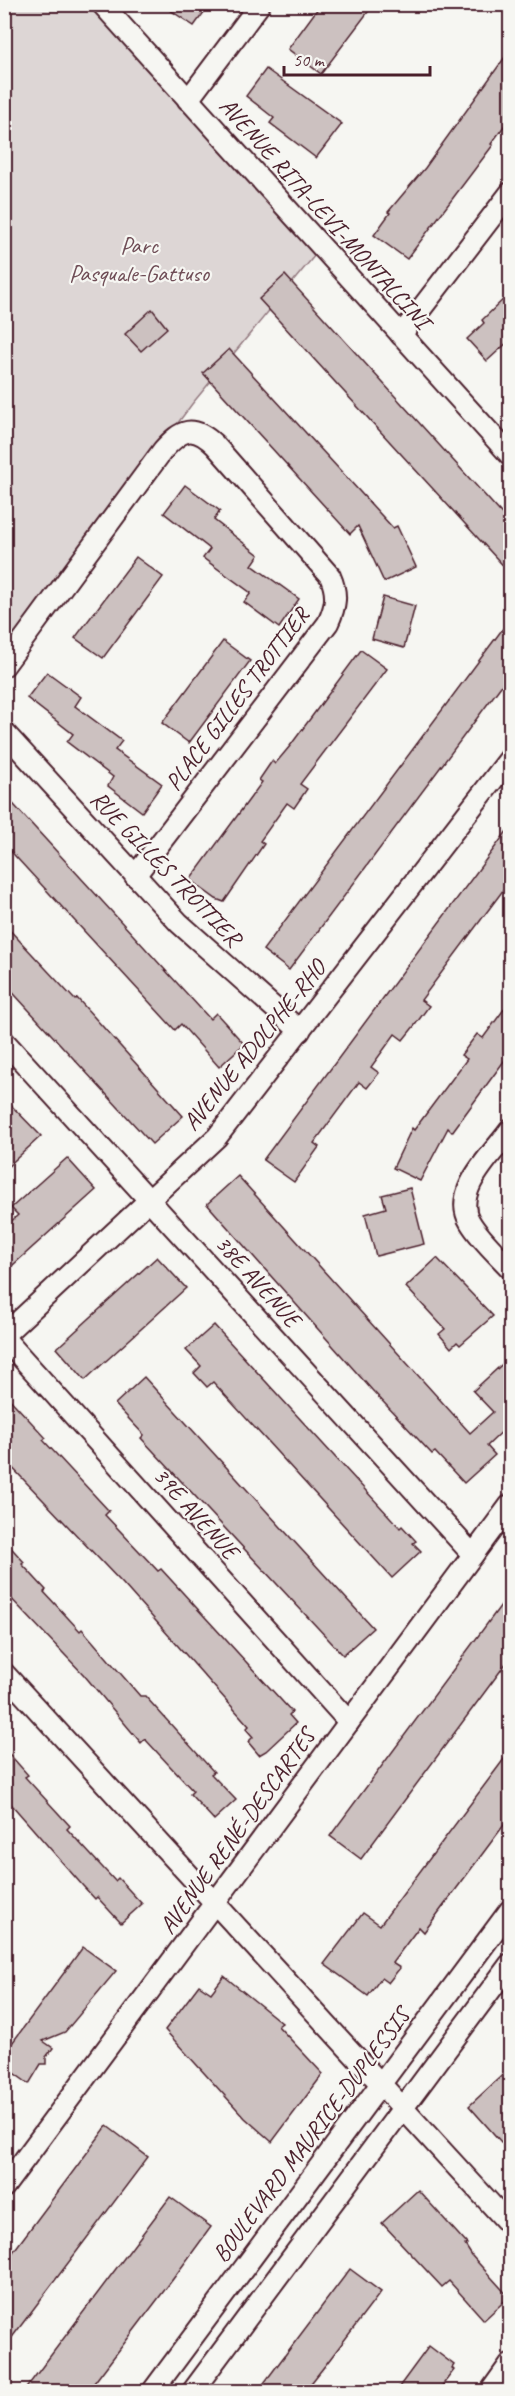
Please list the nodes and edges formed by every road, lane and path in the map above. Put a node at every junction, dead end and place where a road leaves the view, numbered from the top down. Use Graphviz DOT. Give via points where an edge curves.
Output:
graph roads {
  1 [pos="102,4"];
  2 [pos="260,4"];
  3 [pos="188,100"];
  4 [pos="510,193"];
  5 [pos="401,335"];
  6 [pos="510,455"];
  7 [pos="4,666"];
  8 [pos="4,732"];
  9 [pos="510,758"];
  10 [pos="135,876"];
  11 [pos="300,1031"];
  12 [pos="4,1041"];
  13 [pos="510,1130"];
  14 [pos="148,1198"];
  15 [pos="510,1268"];
  16 [pos="4,1337"];
  17 [pos="510,1505"];
  18 [pos="473,1555"];
  19 [pos="4,1673"];
  20 [pos="349,1722"];
  21 [pos="216,1902"];
  22 [pos="510,1910"];
  23 [pos="510,1964"];
  24 [pos="380,2084"];
  25 [pos="403,2109"];
  26 [pos="4,2187"];
  27 [pos="510,2225"];
  28 [pos="510,2364"];
  29 [pos="152,2391"];
  30 [pos="192,2391"];
  31 [pos="490,2391"];
  1 -- 3 [label="street, AVENUE RITA-LEVI-MONTALCINI"];
  2 -- 3 [label="street"];
  3 -- 5 [label="street, AVENUE RITA-LEVI-MONTALCINI"];
  4 -- 5 [label="street"];
  5 -- 6 [label="street, AVENUE RITA-LEVI-MONTALCINI"];
  7 -- 10 [label="street, PLACE GILLES TROTTIER" via="163,450 187,431 202,433 215,445 330,576 336,591 335,608 328,623"];
  8 -- 10 [label="street, RUE GILLES TROTTIER"];
  9 -- 11 [label="street, AVENUE ADOLPHE-RHO"];
  10 -- 11 [label="street, RUE GILLES TROTTIER" via="225,967"];
  11 -- 14 [label="street, AVENUE ADOLPHE-RHO" via="216,1137"];
  12 -- 14 [label="street, 38E AVENUE"];
  13 -- 15 [label="street" via="466,1192 465,1206 469,1221"];
  14 -- 16 [label="street, AVENUE ADOLPHE-RHO"];
  14 -- 18 [label="street, 38E AVENUE"];
  16 -- 20 [label="street, 39E AVENUE"];
  17 -- 18 [label="street, AVENUE RENÉ-DESCARTES"];
  18 -- 20 [label="street, AVENUE RENÉ-DESCARTES"];
  19 -- 21 [label="street"];
  20 -- 21 [label="street, AVENUE RENÉ-DESCARTES"];
  21 -- 24 [label="street"];
  21 -- 26 [label="street, AVENUE RENÉ-DESCARTES"];
  22 -- 24 [label="street, BOULEVARD MAURICE-DUPLESSIS"];
  23 -- 25 [label="street"];
  24 -- 25 [label="street"];
  24 -- 29 [label="street, BOULEVARD MAURICE-DUPLESSIS"];
  25 -- 27 [label="street"];
  25 -- 30 [label="street"];
  28 -- 31 [label="street"];
}
